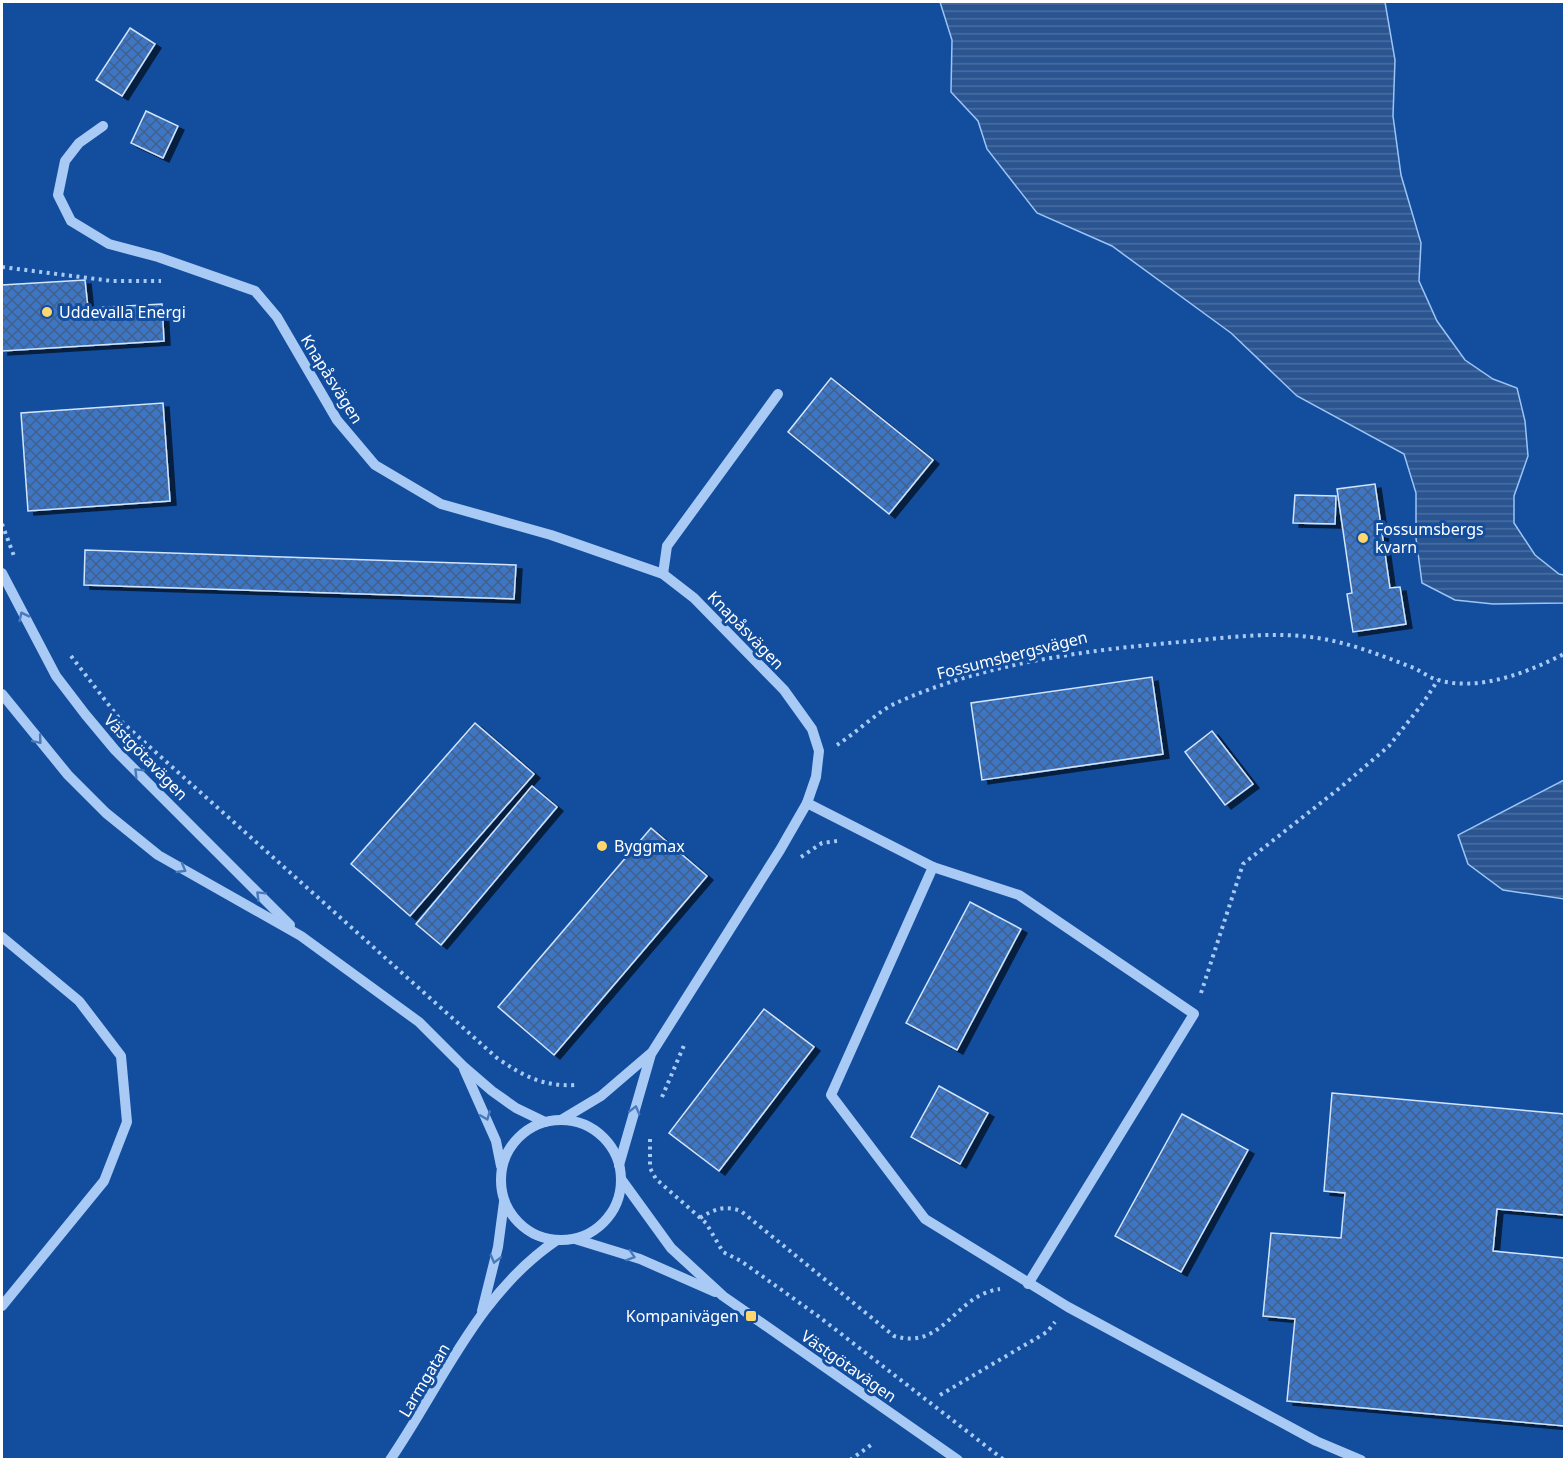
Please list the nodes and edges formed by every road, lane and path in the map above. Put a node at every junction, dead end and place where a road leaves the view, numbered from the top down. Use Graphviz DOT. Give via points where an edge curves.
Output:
graph roads {
  1 [pos="103,126"];
  2 [pos="2,267"];
  3 [pos="195,269"];
  4 [pos="778,394"];
  5 [pos="2,524"];
  6 [pos="16,559"];
  7 [pos="2,573"];
  8 [pos="663,574"];
  9 [pos="70,654"];
  10 [pos="1564,654"];
  11 [pos="1438,680"];
  12 [pos="2,694"];
  13 [pos="819,751"];
  14 [pos="807,802"];
  15 [pos="850,824"];
  16 [pos="794,864"];
  17 [pos="933,867"];
  18 [pos="301,936"];
  19 [pos="2,937"];
  20 [pos="1194,1014"];
  21 [pos="689,1034"];
  22 [pos="651,1054"];
  23 [pos="463,1066"];
  24 [pos="601,1096"];
  25 [pos="661,1103"];
  26 [pos="633,1119"];
  27 [pos="561,1120"];
  28 [pos="545,1122"];
  29 [pos="619,1165"];
  30 [pos="501,1168"];
  31 [pos="621,1179"];
  32 [pos="504,1202"];
  33 [pos="700,1218"];
  34 [pos="575,1239"];
  35 [pos="557,1240"];
  36 [pos="1028,1284"];
  37 [pos="723,1296"];
  38 [pos="2,1306"];
  39 [pos="1068,1307"];
  40 [pos="481,1314"];
  41 [pos="940,1395"];
  42 [pos="871,1445"];
  43 [pos="390,1460"];
  44 [pos="850,1460"];
  45 [pos="958,1460"];
  46 [pos="1004,1460"];
  47 [pos="1361,1460"];
  1 -- 3 [label="street, Knapåsvägen" via="79,143 65,161 58,195 71,221 109,244"];
  2 -- 3 [label="path" via="165,282"];
  3 -- 8 [label="street, Knapåsvägen" via="255,291 276,317 337,420 375,465 441,504 552,535"];
  4 -- 8 [label="street" via="667,546"];
  5 -- 6 [label="path"];
  18 -- 7 [label="street, Västgötavägen, one-way" via="115,750 85,714 56,676"];
  8 -- 13 [label="street, Knapåsvägen" via="693,598 784,690 805,716"];
  9 -- 24 [label="path" via="122,722 497,1058 539,1083 556,1087 591,1082"];
  10 -- 11 [label="path, Fossumsbergsvägen" via="1531,671 1489,680"];
  11 -- 13 [label="path, Fossumsbergsvägen" via="1354,646 1310,637 1256,635 1099,649 984,674 919,694 893,704 835,746"];
  11 -- 20 [label="path" via="1389,746 1243,864"];
  12 -- 18 [label="street, Västgötavägen, one-way" via="68,775 158,855"];
  13 -- 14 [label="street" via="816,777"];
  14 -- 15 [label="street"];
  14 -- 22 [label="street"];
  15 -- 16 [label="path" via="842,839 809,849"];
  15 -- 17 [label="street"];
  17 -- 20 [label="street" via="1019,895"];
  17 -- 36 [label="street" via="831,1095 925,1219"];
  18 -- 23 [label="street, Västgötavägen" via="419,1022"];
  19 -- 38 [label="street" via="79,1001 122,1056 127,1122 104,1181"];
  20 -- 36 [label="street"];
  21 -- 25 [label="path"];
  22 -- 24 [label="street"];
  26 -- 22 [label="street, one-way"];
  23 -- 28 [label="street, Västgötavägen" via="516,1108"];
  23 -- 30 [label="street, Västgötavägen, one-way" via="496,1141"];
  24 -- 27 [label="street"];
  26 -- 29 [label="street"];
  26 -- 33 [label="path" via="653,1125 649,1154 656,1179"];
  27 -- 28 [label="street"];
  27 -- 29 [label="street" via="577,1122 597,1133"];
  28 -- 30 [label="street" via="517,1139"];
  29 -- 31 [label="street"];
  30 -- 32 [label="street"];
  31 -- 34 [label="street" via="613,1210 590,1233"];
  31 -- 37 [label="street, Västgötavägen" via="671,1248"];
  32 -- 35 [label="street" via="525,1229"];
  32 -- 40 [label="street, Larmgatan, one-way" via="498,1247"];
  33 -- 36 [label="path" via="729,1206 741,1211 894,1336 905,1339 916,1340 935,1333 972,1298 984,1292"];
  33 -- 46 [label="path" via="723,1251 818,1316"];
  34 -- 35 [label="street"];
  34 -- 37 [label="street, Västgötavägen, one-way" via="640,1259"];
  35 -- 40 [label="street, Larmgatan" via="513,1276"];
  36 -- 39 [label="street"];
  37 -- 45 [label="street, Västgötavägen"];
  39 -- 41 [label="path" via="1047,1332"];
  39 -- 47 [label="street" via="1316,1441"];
  40 -- 43 [label="street, Larmgatan"];
  42 -- 44 [label="path"];
}
